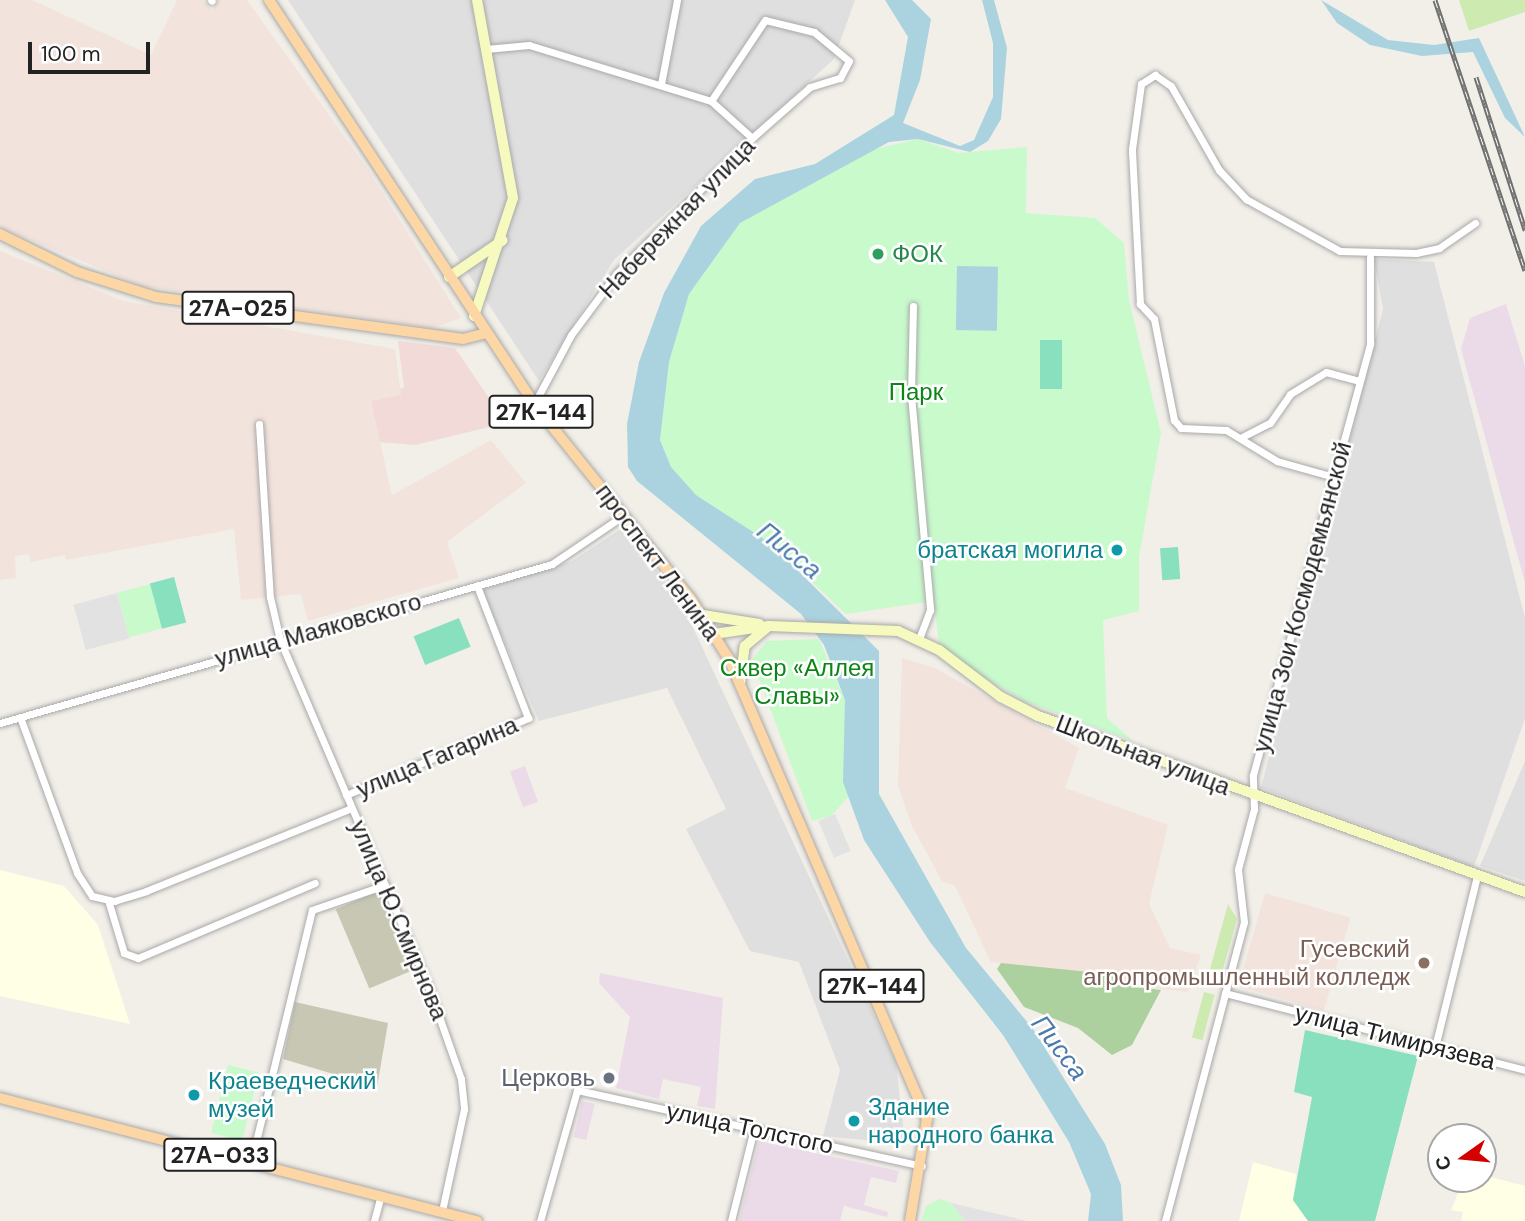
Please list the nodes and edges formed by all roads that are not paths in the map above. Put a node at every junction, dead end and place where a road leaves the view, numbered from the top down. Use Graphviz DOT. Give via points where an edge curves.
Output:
graph roads {
  1 [pos="269,0"];
  2 [pos="477,0"];
  3 [pos="677,0"];
  4 [pos="486,49"];
  5 [pos="661,84"];
  6 [pos="711,101"];
  7 [pos="752,138"];
  8 [pos="1475,223"];
  9 [pos="0,234"];
  10 [pos="503,240"];
  11 [pos="1370,257"];
  12 [pos="449,277"];
  13 [pos="913,306"];
  14 [pos="474,316"];
  15 [pos="487,333"];
  16 [pos="1360,381"];
  17 [pos="534,404"];
  18 [pos="260,424"];
  19 [pos="1242,437"];
  20 [pos="1334,477"];
  21 [pos="624,515"];
  22 [pos="477,586"];
  23 [pos="703,615"];
  24 [pos="769,626"];
  25 [pos="714,634"];
  26 [pos="919,638"];
  27 [pos="279,640"];
  28 [pos="740,684"];
  29 [pos="20,717"];
  30 [pos="0,723"];
  31 [pos="346,796"];
  32 [pos="1255,798"];
  33 [pos="351,808"];
  34 [pos="1477,876"];
  35 [pos="315,883"];
  36 [pos="385,885"];
  37 [pos="1525,892"];
  38 [pos="108,900"];
  39 [pos="1225,993"];
  40 [pos="1435,1047"];
  41 [pos="1525,1070"];
  42 [pos="0,1098"];
  43 [pos="754,1129"];
  44 [pos="251,1162"];
  45 [pos="922,1166"];
  46 [pos="381,1195"];
  47 [pos="442,1211"];
  48 [pos="374,1221"];
  49 [pos="477,1221"];
  50 [pos="540,1221"];
  51 [pos="731,1221"];
  52 [pos="910,1221"];
  53 [pos="1164,1221"];
  1 -- 12 [label="main road, проспект Ленина / 27К-144"];
  2 -- 4 [label="main road"];
  3 -- 5 [label="street"];
  4 -- 5 [label="street" via="529,46"];
  4 -- 10 [label="main road" via="513,198"];
  5 -- 6 [label="street"];
  6 -- 7 [label="street"];
  6 -- 7 [label="street, Набережная улица" via="765,20 814,32 849,61 840,78 810,87"];
  7 -- 17 [label="street, Набережная улица" via="617,273 571,335"];
  8 -- 11 [label="street" via="1439,248"];
  9 -- 15 [label="main road, 27А-025" via="77,272 156,297 463,339"];
  10 -- 12 [label="main road"];
  10 -- 14 [label="main road"];
  11 -- 16 [label="street, улица Зои Космодемьянской" via="1374,307"];
  11 -- 19 [label="street" via="1328,246 1246,199 1219,170 1171,86 1155,75 1145,79 1132,149 1140,304 1154,319 1174,420 1181,428"];
  12 -- 14 [label="main road, проспект Ленина / 27К-144"];
  13 -- 26 [label="street" via="911,395 930,610"];
  14 -- 15 [label="main road, проспект Ленина / 27К-144"];
  15 -- 17 [label="main road, проспект Ленина / 27К-144"];
  16 -- 19 [label="street" via="1326,372 1290,394 1270,423"];
  16 -- 20 [label="street, улица Зои Космодемьянской"];
  17 -- 21 [label="main road, проспект Ленина / 27К-144"];
  18 -- 27 [label="street, улица Ю.Смирнова" via="270,597"];
  19 -- 20 [label="street" via="1277,461"];
  20 -- 32 [label="street, улица Зои Космодемьянской" via="1253,775"];
  21 -- 22 [label="street, улица Маяковского" via="572,556"];
  21 -- 23 [label="main road, проспект Ленина / 27К-144"];
  22 -- 27 [label="street, улица Маяковского"];
  22 -- 31 [label="street, улица Гагарина" via="527,718"];
  23 -- 24 [label="main road, Школьная улица"];
  23 -- 25 [label="main road, проспект Ленина / 27К-144"];
  24 -- 25 [label="main road, Школьная улица"];
  24 -- 26 [label="main road, Школьная улица" via="873,629"];
  24 -- 28 [label="main road" via="745,646"];
  25 -- 28 [label="main road, проспект Ленина / 27К-144"];
  26 -- 32 [label="main road, Школьная улица" via="1001,697 1038,716"];
  27 -- 29 [label="street, улица Маяковского"];
  27 -- 31 [label="street, улица Ю.Смирнова"];
  28 -- 45 [label="main road, проспект Ленина / 27К-144" via="923,1106 929,1132"];
  29 -- 30 [label="street, улица Маяковского"];
  29 -- 38 [label="street" via="77,873 92,896"];
  31 -- 33 [label="street, улица Ю.Смирнова"];
  32 -- 34 [label="main road, Школьная улица"];
  32 -- 39 [label="street, улица Зои Космодемьянской" via="1238,869 1244,922"];
  33 -- 36 [label="street, улица Ю.Смирнова"];
  33 -- 38 [label="street"];
  34 -- 37 [label="main road, Школьная улица"];
  34 -- 40 [label="street"];
  35 -- 38 [label="street" via="138,958 124,953"];
  36 -- 44 [label="street" via="312,910"];
  36 -- 47 [label="street, улица Ю.Смирнова" via="436,1006 464,1095"];
  39 -- 40 [label="street, улица Тимирязева"];
  39 -- 53 [label="street, улица Зои Космодемьянской"];
  40 -- 41 [label="street, улица Тимирязева"];
  42 -- 44 [label="main road, 27А-033"];
  43 -- 45 [label="street, улица Толстого"];
  43 -- 50 [label="street, улица Толстого" via="577,1090"];
  43 -- 51 [label="street"];
  44 -- 46 [label="main road, 27А-033"];
  45 -- 52 [label="main road, проспект Ленина / 27К-144"];
  46 -- 47 [label="main road, 27А-033"];
  46 -- 48 [label="street"];
  47 -- 49 [label="main road, 27А-033"];
}
